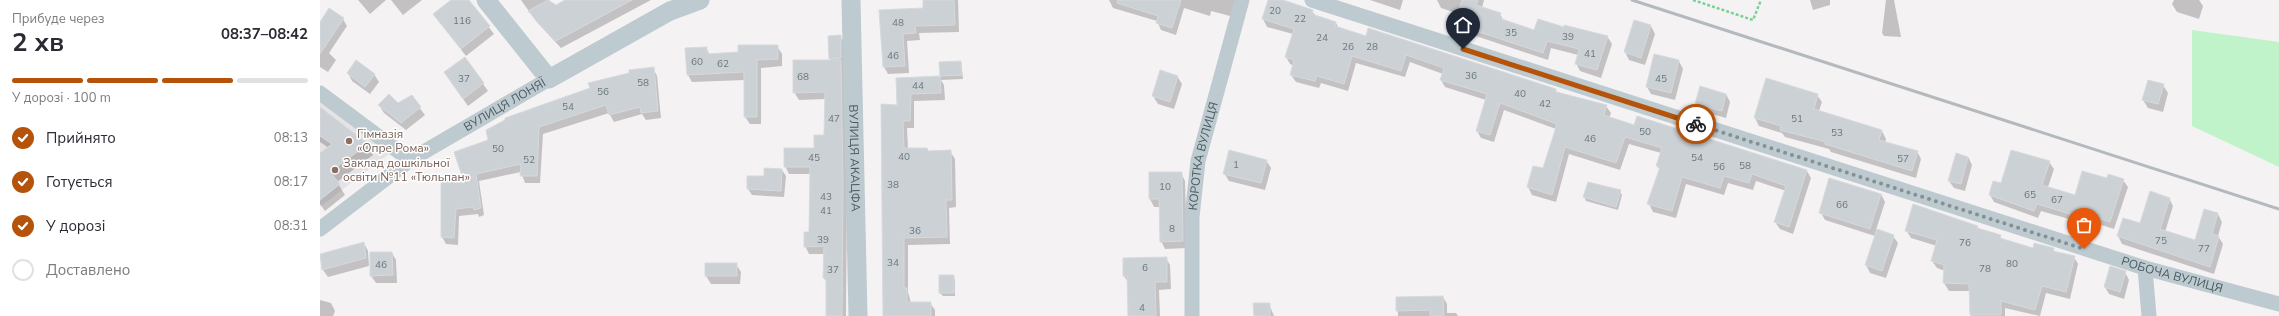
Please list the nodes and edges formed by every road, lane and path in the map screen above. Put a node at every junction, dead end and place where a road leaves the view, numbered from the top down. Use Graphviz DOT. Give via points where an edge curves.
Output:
graph roads {
  1 [pos="486,0"];
  2 [pos="700,0"];
  3 [pos="851,0"];
  4 [pos="1242,0"];
  5 [pos="1312,0"];
  6 [pos="1693,0"];
  7 [pos="1761,0"];
  8 [pos="668,6"];
  9 [pos="549,79"];
  10 [pos="320,93"];
  11 [pos="410,160"];
  12 [pos="320,229"];
  13 [pos="2144,268"];
  14 [pos="2279,304"];
  15 [pos="858,316"];
  16 [pos="1192,316"];
  17 [pos="2149,316"];
  1 -- 9 [label="street"];
  2 -- 8 [label="street, ВУЛИЦЯ ЛОНЯЇ"];
  3 -- 15 [label="street, ВУЛИЦЯ АКАЦФА"];
  4 -- 16 [label="street, КОРОТКА ВУЛИЦЯ" via="1198,161 1192,217"];
  5 -- 13 [label="street, РОБОЧА ВУЛИЦЯ"];
  6 -- 7 [label="path" via="1752,20"];
  8 -- 9 [label="street, ВУЛИЦЯ ЛОНЯЇ"];
  9 -- 11 [label="street, ВУЛИЦЯ ЛОНЯЇ"];
  10 -- 11 [label="street"];
  11 -- 12 [label="street, ВУЛИЦЯ ЛОНЯЇ"];
  13 -- 14 [label="street, РОБОЧА ВУЛИЦЯ"];
  13 -- 17 [label="street"];
}
